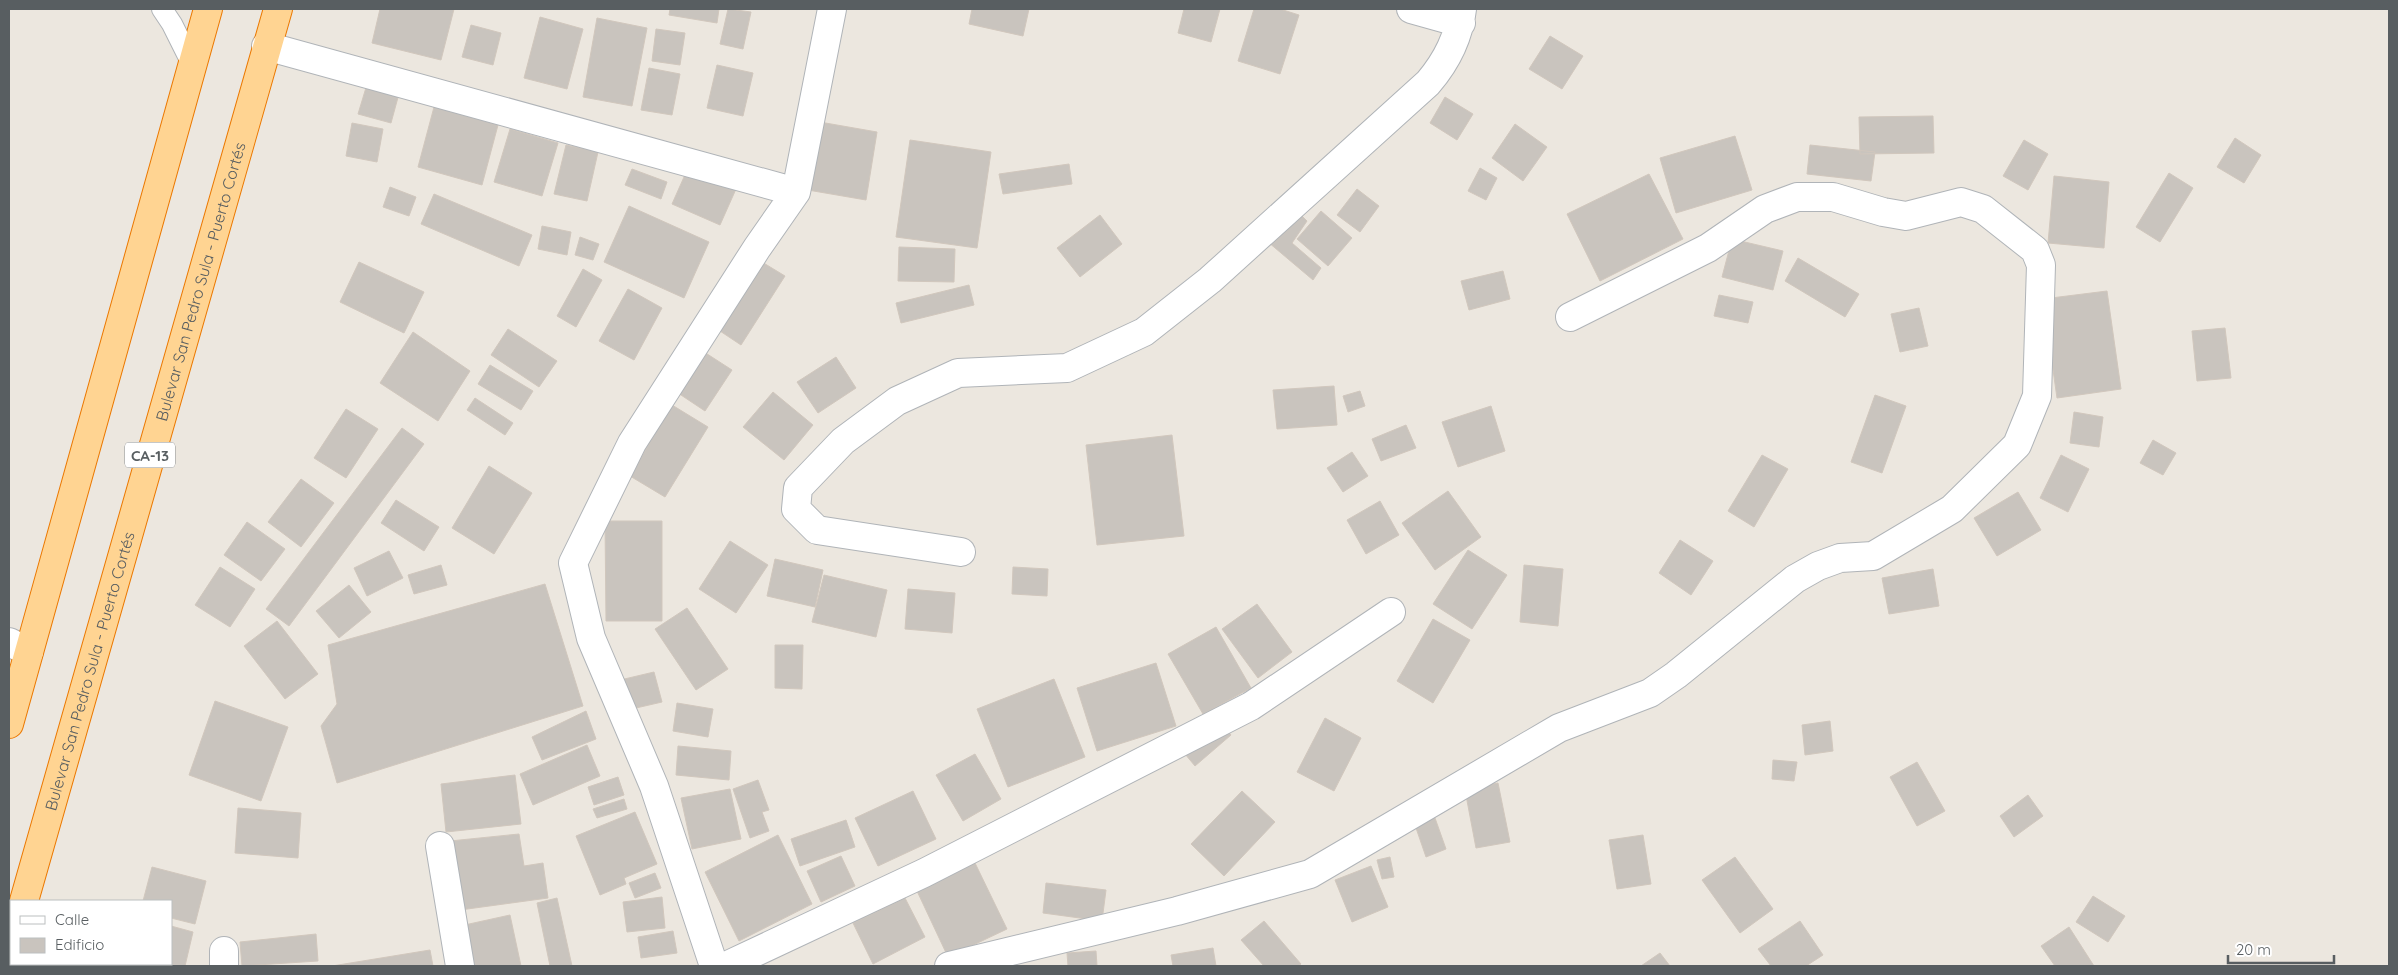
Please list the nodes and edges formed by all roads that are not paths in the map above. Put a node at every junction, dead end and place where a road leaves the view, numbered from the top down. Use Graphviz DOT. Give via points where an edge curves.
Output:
graph roads {
  1 [pos="162,9"];
  2 [pos="208,9"];
  3 [pos="278,9"];
  4 [pos="832,9"];
  5 [pos="1411,9"];
  6 [pos="1461,16"];
  7 [pos="266,46"];
  8 [pos="192,64"];
  9 [pos="796,192"];
  10 [pos="1570,317"];
  11 [pos="961,552"];
  12 [pos="1391,612"];
  13 [pos="19,647"];
  14 [pos="9,724"];
  15 [pos="440,846"];
  16 [pos="24,900"];
  17 [pos="460,966"];
  18 [pos="714,966"];
  19 [pos="726,966"];
  20 [pos="950,966"];
  1 -- 8 [label="lane"];
  2 -- 8 [label="highway"];
  3 -- 7 [label="highway, Bulevar San Pedro Sula - Puerto Cortés / CA-13"];
  4 -- 9 [label="street"];
  5 -- 6 [label="street"];
  6 -- 11 [label="street" via="1443,66 1428,83 1210,280 1144,332 1067,368 958,373 897,401 843,441 798,488 796,509 818,530"];
  7 -- 9 [label="street"];
  7 -- 16 [label="highway, Bulevar San Pedro Sula - Puerto Cortés / CA-13"];
  8 -- 13 [label="highway"];
  9 -- 18 [label="street" via="632,443 573,564 590,638 654,786"];
  10 -- 20 [label="street" via="1708,248 1765,209 1797,197 1833,197 1906,216 1961,202 1983,209 2035,250 2041,265 2037,396 2017,446 1952,509 1873,556 1840,558 1795,579 1650,693 1559,728 1310,874 1177,911"];
  12 -- 19 [label="street" via="1251,706 924,873"];
  13 -- 14 [label="highway"];
  15 -- 17 [label="street"];
}
